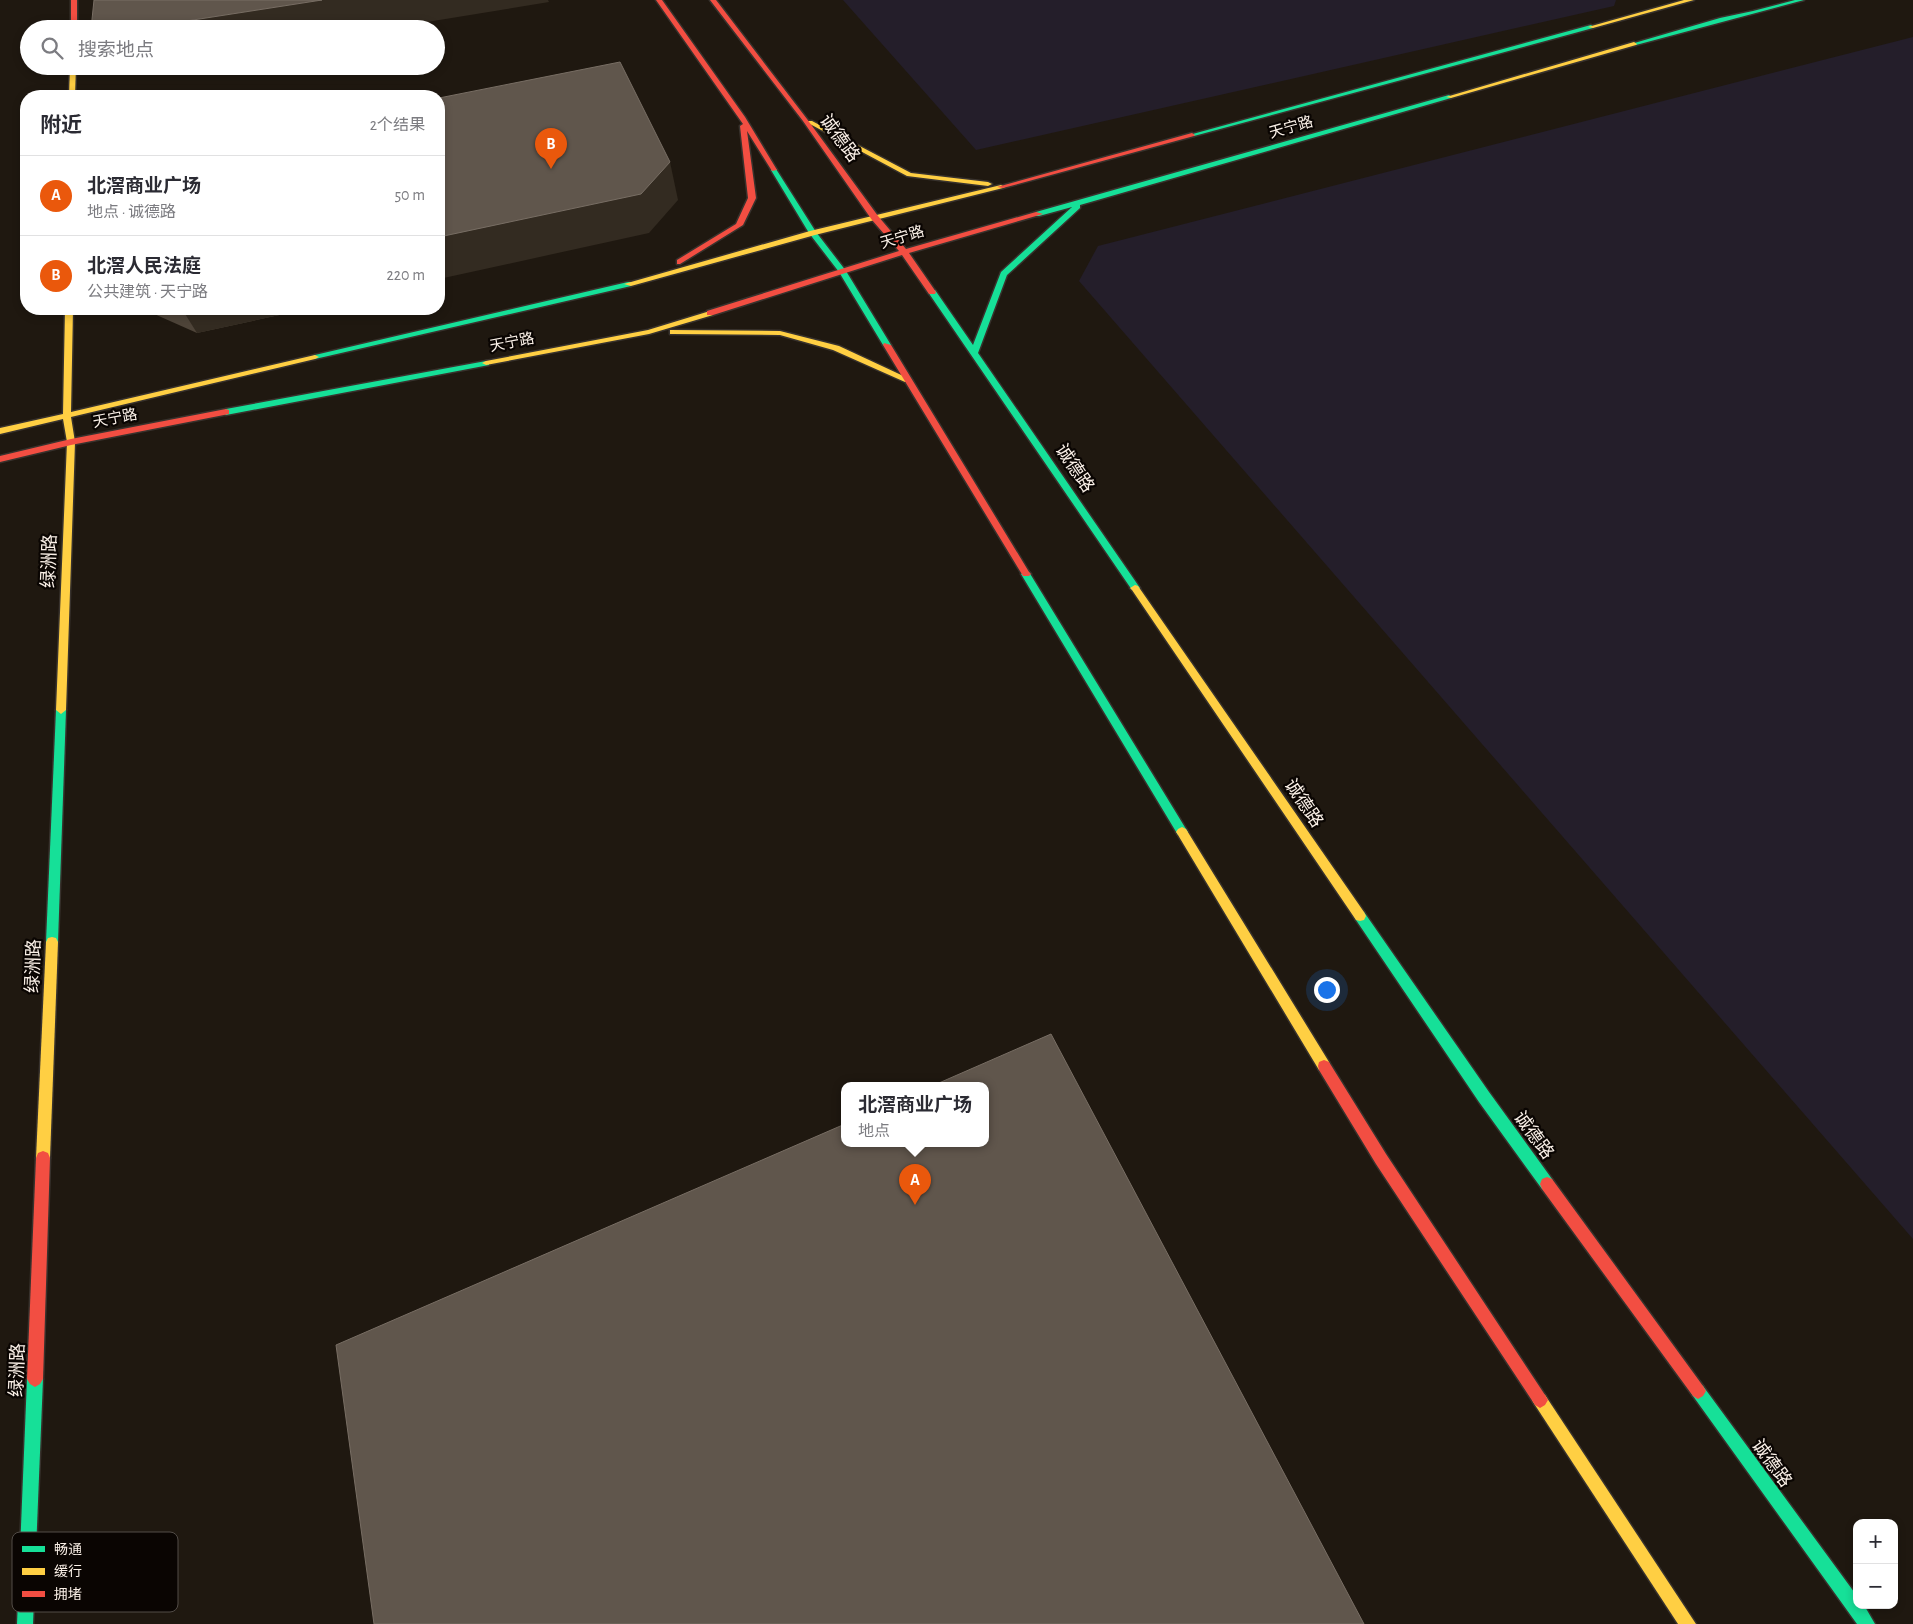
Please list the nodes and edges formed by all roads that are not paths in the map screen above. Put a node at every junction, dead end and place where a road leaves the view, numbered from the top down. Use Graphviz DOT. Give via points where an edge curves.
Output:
graph roads {
  1 [pos="74,0"];
  2 [pos="659,0"];
  3 [pos="713,0"];
  4 [pos="1801,0"];
  5 [pos="1693,3"];
  6 [pos="1737,4"];
  7 [pos="1754,13"];
  8 [pos="1722,19"];
  9 [pos="74,20"];
  10 [pos="73,75"];
  11 [pos="72,90"];
  12 [pos="742,117"];
  13 [pos="805,120"];
  14 [pos="1005,186"];
  15 [pos="1081,202"];
  16 [pos="876,218"];
  17 [pos="813,233"];
  18 [pos="904,252"];
  19 [pos="842,272"];
  20 [pos="655,278"];
  21 [pos="69,315"];
  22 [pos="649,332"];
  23 [pos="974,353"];
  24 [pos="908,380"];
  25 [pos="67,416"];
  26 [pos="0,431"];
  27 [pos="71,442"];
  28 [pos="0,459"];
  29 [pos="29,1532"];
  30 [pos="1688,1624"];
  31 [pos="1867,1624"];
  1 -- 9 [label="street"];
  2 -- 12 [label="street"];
  3 -- 13 [label="street, 诚德路"];
  4 -- 7 [label="street, 天宁路"];
  5 -- 8 [label="street"];
  5 -- 14 [label="street, 天宁路"];
  6 -- 7 [label="street"];
  7 -- 8 [label="street, 天宁路"];
  8 -- 15 [label="street, 天宁路"];
  10 -- 11 [label="street"];
  12 -- 17 [label="street"];
  12 -- 20 [label="street" via="752,198 739,225"];
  13 -- 14 [label="street" via="909,175"];
  13 -- 16 [label="street, 诚德路"];
  14 -- 16 [label="street, 天宁路"];
  15 -- 18 [label="street, 天宁路"];
  15 -- 23 [label="street" via="1004,274"];
  16 -- 17 [label="street, 天宁路"];
  16 -- 18 [label="street, 诚德路"];
  17 -- 19 [label="street"];
  17 -- 20 [label="street, 天宁路"];
  18 -- 19 [label="street, 天宁路"];
  18 -- 23 [label="street, 诚德路"];
  19 -- 22 [label="street, 天宁路"];
  19 -- 24 [label="street"];
  20 -- 25 [label="street, 天宁路"];
  21 -- 25 [label="street, 绿洲路"];
  22 -- 24 [label="street" via="780,333 836,348"];
  22 -- 27 [label="street, 天宁路"];
  23 -- 31 [label="street, 诚德路" via="1484,1097"];
  24 -- 30 [label="street" via="1381,1159"];
  25 -- 26 [label="street, 天宁路"];
  25 -- 27 [label="street, 绿洲路"];
  27 -- 28 [label="street, 天宁路"];
  27 -- 29 [label="street, 绿洲路"];
}
